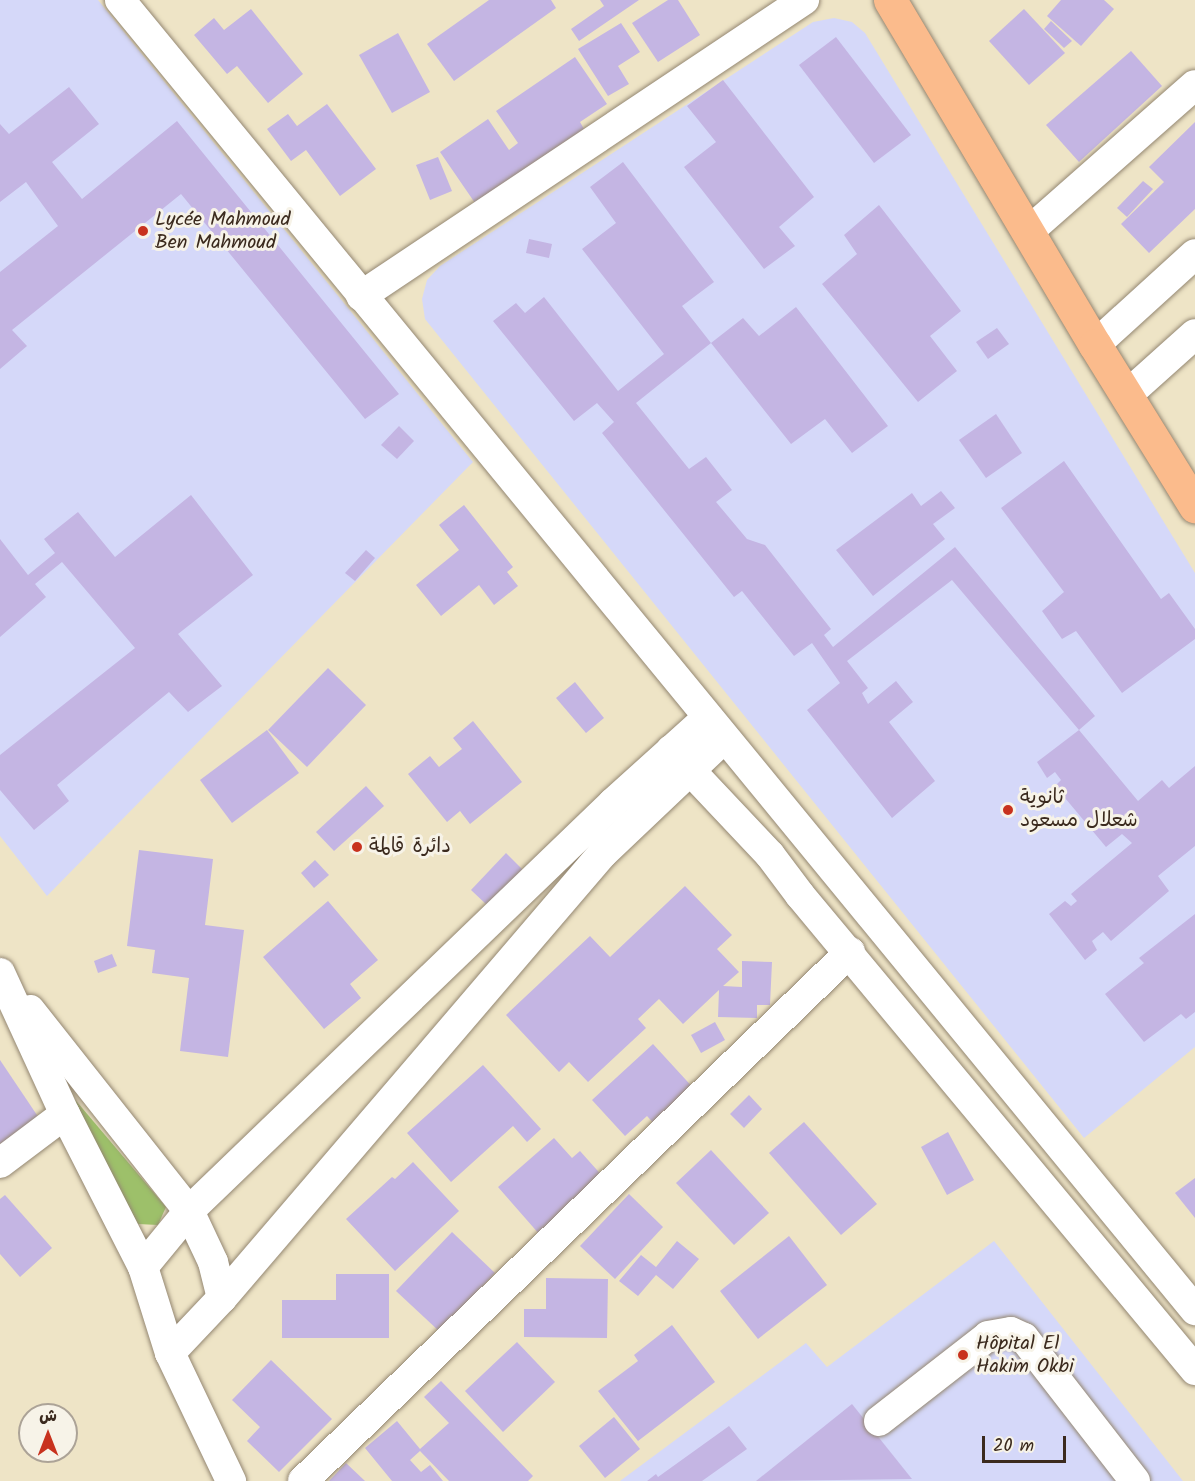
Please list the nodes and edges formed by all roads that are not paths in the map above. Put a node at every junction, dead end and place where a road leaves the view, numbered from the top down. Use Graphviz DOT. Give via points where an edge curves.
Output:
graph roads {
  1 [pos="120,0"];
  2 [pos="804,0"];
  3 [pos="890,0"];
  4 [pos="1195,85"];
  5 [pos="1028,232"];
  6 [pos="1195,255"];
  7 [pos="361,296"];
  8 [pos="1195,334"];
  9 [pos="1095,345"];
  10 [pos="1127,395"];
  11 [pos="1195,506"];
  12 [pos="715,728"];
  13 [pos="680,761"];
  14 [pos="850,952"];
  15 [pos="0,973"];
  16 [pos="65,1114"];
  17 [pos="0,1163"];
  18 [pos="189,1211"];
  19 [pos="143,1267"];
  20 [pos="222,1298"];
  21 [pos="1195,1310"];
  22 [pos="170,1353"];
  23 [pos="1195,1370"];
  24 [pos="879,1421"];
  25 [pos="231,1481"];
  26 [pos="303,1481"];
  27 [pos="1135,1481"];
  1 -- 7 [label="street"];
  2 -- 7 [label="street"];
  3 -- 5 [label="main road"];
  4 -- 5 [label="street"];
  5 -- 9 [label="main road"];
  6 -- 9 [label="street"];
  7 -- 12 [label="street"];
  8 -- 10 [label="street"];
  9 -- 10 [label="main road"];
  10 -- 11 [label="main road"];
  12 -- 13 [label="street"];
  12 -- 21 [label="street"];
  13 -- 14 [label="street" via="770,855"];
  13 -- 18 [label="street"];
  13 -- 20 [label="street"];
  14 -- 23 [label="street"];
  14 -- 26 [label="street"];
  15 -- 16 [label="street"];
  15 -- 18 [label="street"];
  16 -- 17 [label="street"];
  16 -- 19 [label="street"];
  18 -- 19 [label="street"];
  18 -- 20 [label="street" via="213,1262"];
  19 -- 22 [label="street"];
  20 -- 22 [label="street"];
  22 -- 25 [label="street"];
  24 -- 27 [label="street" via="988,1336 1011,1332 1024,1338"];
}
